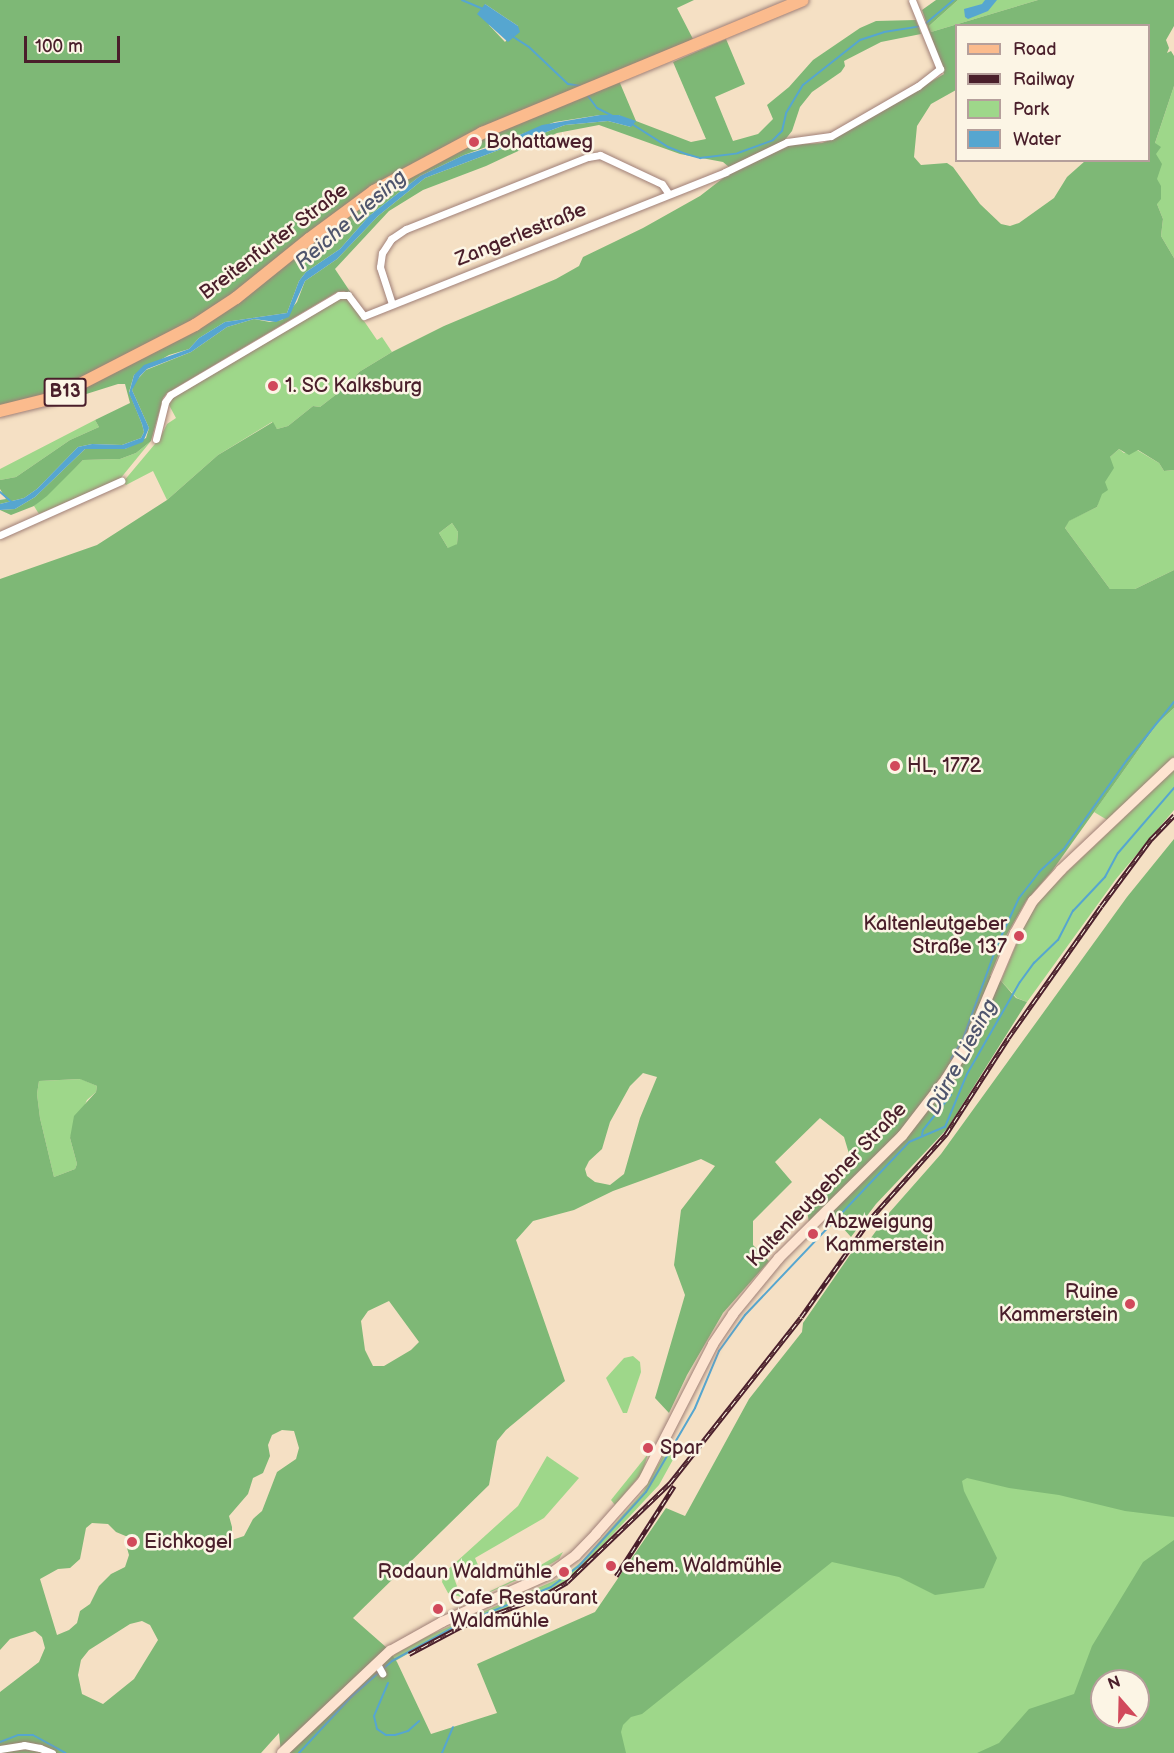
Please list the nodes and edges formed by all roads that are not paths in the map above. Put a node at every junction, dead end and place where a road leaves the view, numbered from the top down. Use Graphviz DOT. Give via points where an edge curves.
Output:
graph roads {
  1 [pos="802,0"];
  2 [pos="912,0"];
  3 [pos="668,193"];
  4 [pos="392,304"];
  5 [pos="0,411"];
  6 [pos="156,439"];
  7 [pos="121,482"];
  8 [pos="0,535"];
  9 [pos="1174,762"];
  10 [pos="0,1749"];
  11 [pos="52,1753"];
  12 [pos="282,1753"];
  1 -- 5 [label="main road, Breitenfurter Straße / B13" via="479,135 374,191 195,325 53,398"];
  2 -- 3 [label="street, Zangerlestraße" via="940,69 831,136 787,142"];
  3 -- 4 [label="street, Zangerlestraße"];
  3 -- 4 [label="street" via="662,184 600,155 406,229 391,239 382,253 380,267"];
  4 -- 6 [label="street, Zangerlestraße" via="363,315 346,294 333,298 170,395"];
  7 -- 8 [label="street"];
  9 -- 12 [label="main road, Kaltenleutgebner Straße" via="1033,901 1015,933 968,1044 946,1079 902,1136 779,1258 729,1320 651,1468 630,1496 560,1568 400,1644 379,1668"];
  10 -- 11 [label="street" via="24,1745"];
}
